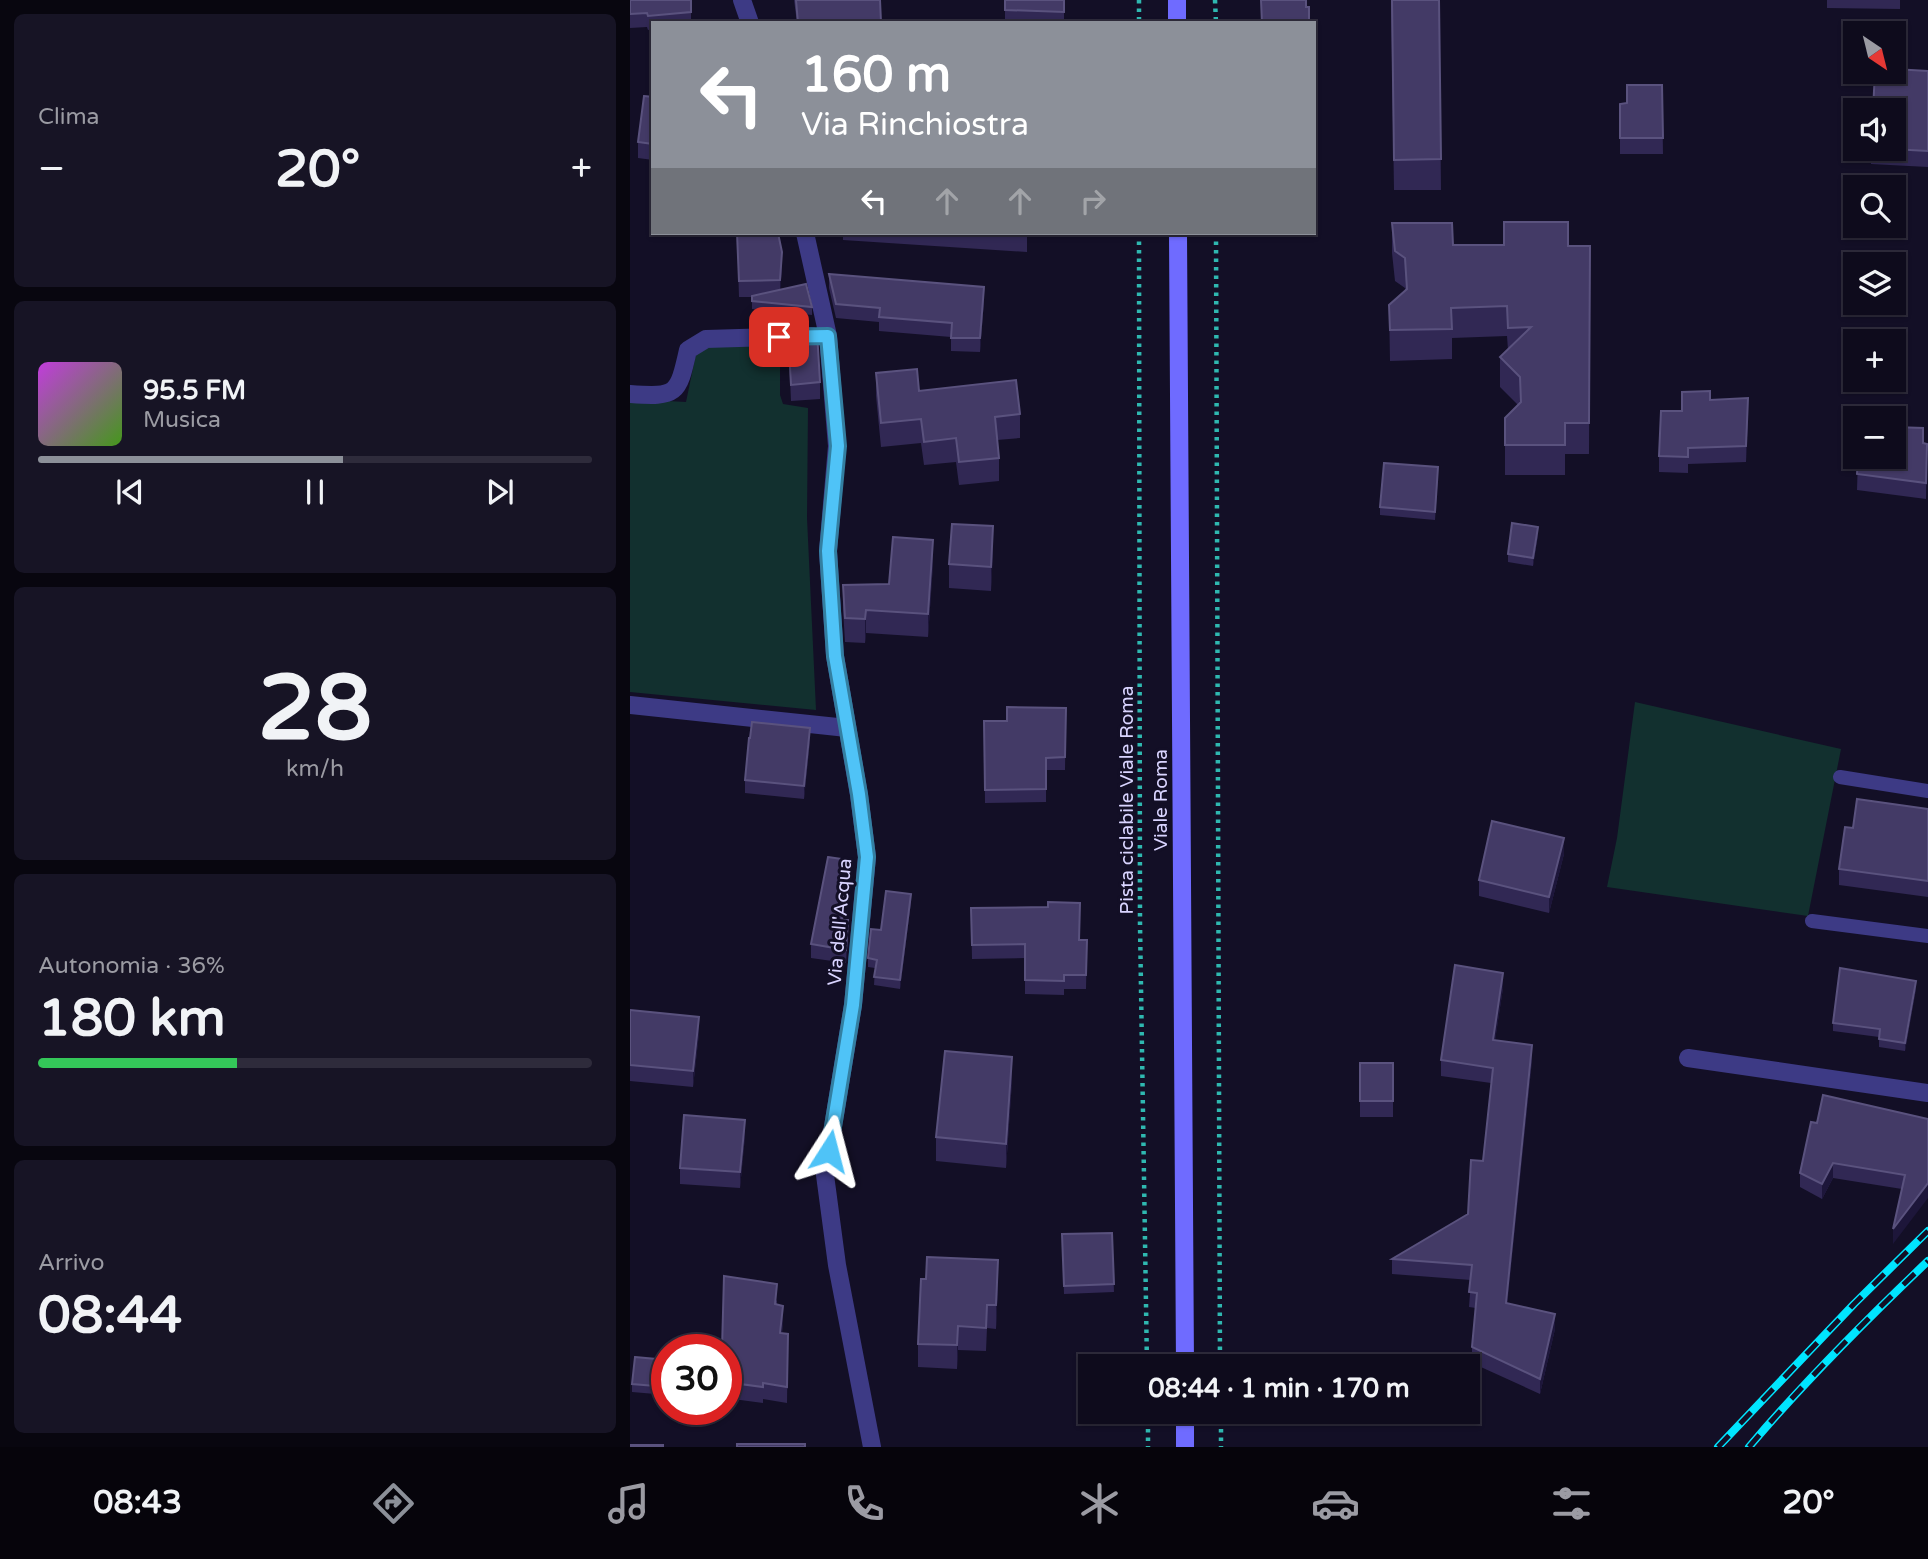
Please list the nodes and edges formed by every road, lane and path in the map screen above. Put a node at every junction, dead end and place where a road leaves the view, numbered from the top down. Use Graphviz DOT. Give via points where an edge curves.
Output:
graph roads {
  1 [pos="742,0"];
  2 [pos="1139,0"];
  3 [pos="1177,0"];
  4 [pos="1215,0"];
  5 [pos="749,21"];
  6 [pos="1139,21"];
  7 [pos="1177,21"];
  8 [pos="1216,21"];
  9 [pos="805,235"];
  10 [pos="1139,235"];
  11 [pos="1178,235"];
  12 [pos="1216,235"];
  13 [pos="828,336"];
  14 [pos="630,394"];
  15 [pos="630,705"];
  16 [pos="847,728"];
  17 [pos="1840,777"];
  18 [pos="1928,791"];
  19 [pos="1812,921"];
  20 [pos="1928,936"];
  21 [pos="1688,1058"];
  22 [pos="1928,1093"];
  23 [pos="1147,1354"];
  24 [pos="1185,1354"];
  25 [pos="1220,1354"];
  26 [pos="1147,1424"];
  27 [pos="1185,1424"];
  28 [pos="1221,1424"];
  29 [pos="872,1447"];
  30 [pos="1148,1447"];
  31 [pos="1185,1447"];
  32 [pos="1221,1447"];
  1 -- 5 [label="street"];
  2 -- 6 [label="path"];
  3 -- 7 [label="main road"];
  4 -- 8 [label="path"];
  9 -- 13 [label="street, Via dell'Acqua"];
  10 -- 23 [label="path, Pista ciclabile Viale Roma" via="1140,924"];
  11 -- 24 [label="main road, Viale Roma"];
  12 -- 25 [label="path"];
  13 -- 14 [label="street" via="706,339 688,350 681,380 672,392"];
  13 -- 16 [label="street, Via dell'Acqua" via="838,446 828,551 835,656"];
  15 -- 16 [label="street"];
  16 -- 29 [label="street, Via dell'Acqua" via="867,857 853,1005 825,1175 836,1265"];
  17 -- 18 [label="lane"];
  19 -- 20 [label="lane"];
  21 -- 22 [label="street"];
  26 -- 30 [label="path"];
  27 -- 31 [label="main road"];
  28 -- 32 [label="path"];
}
